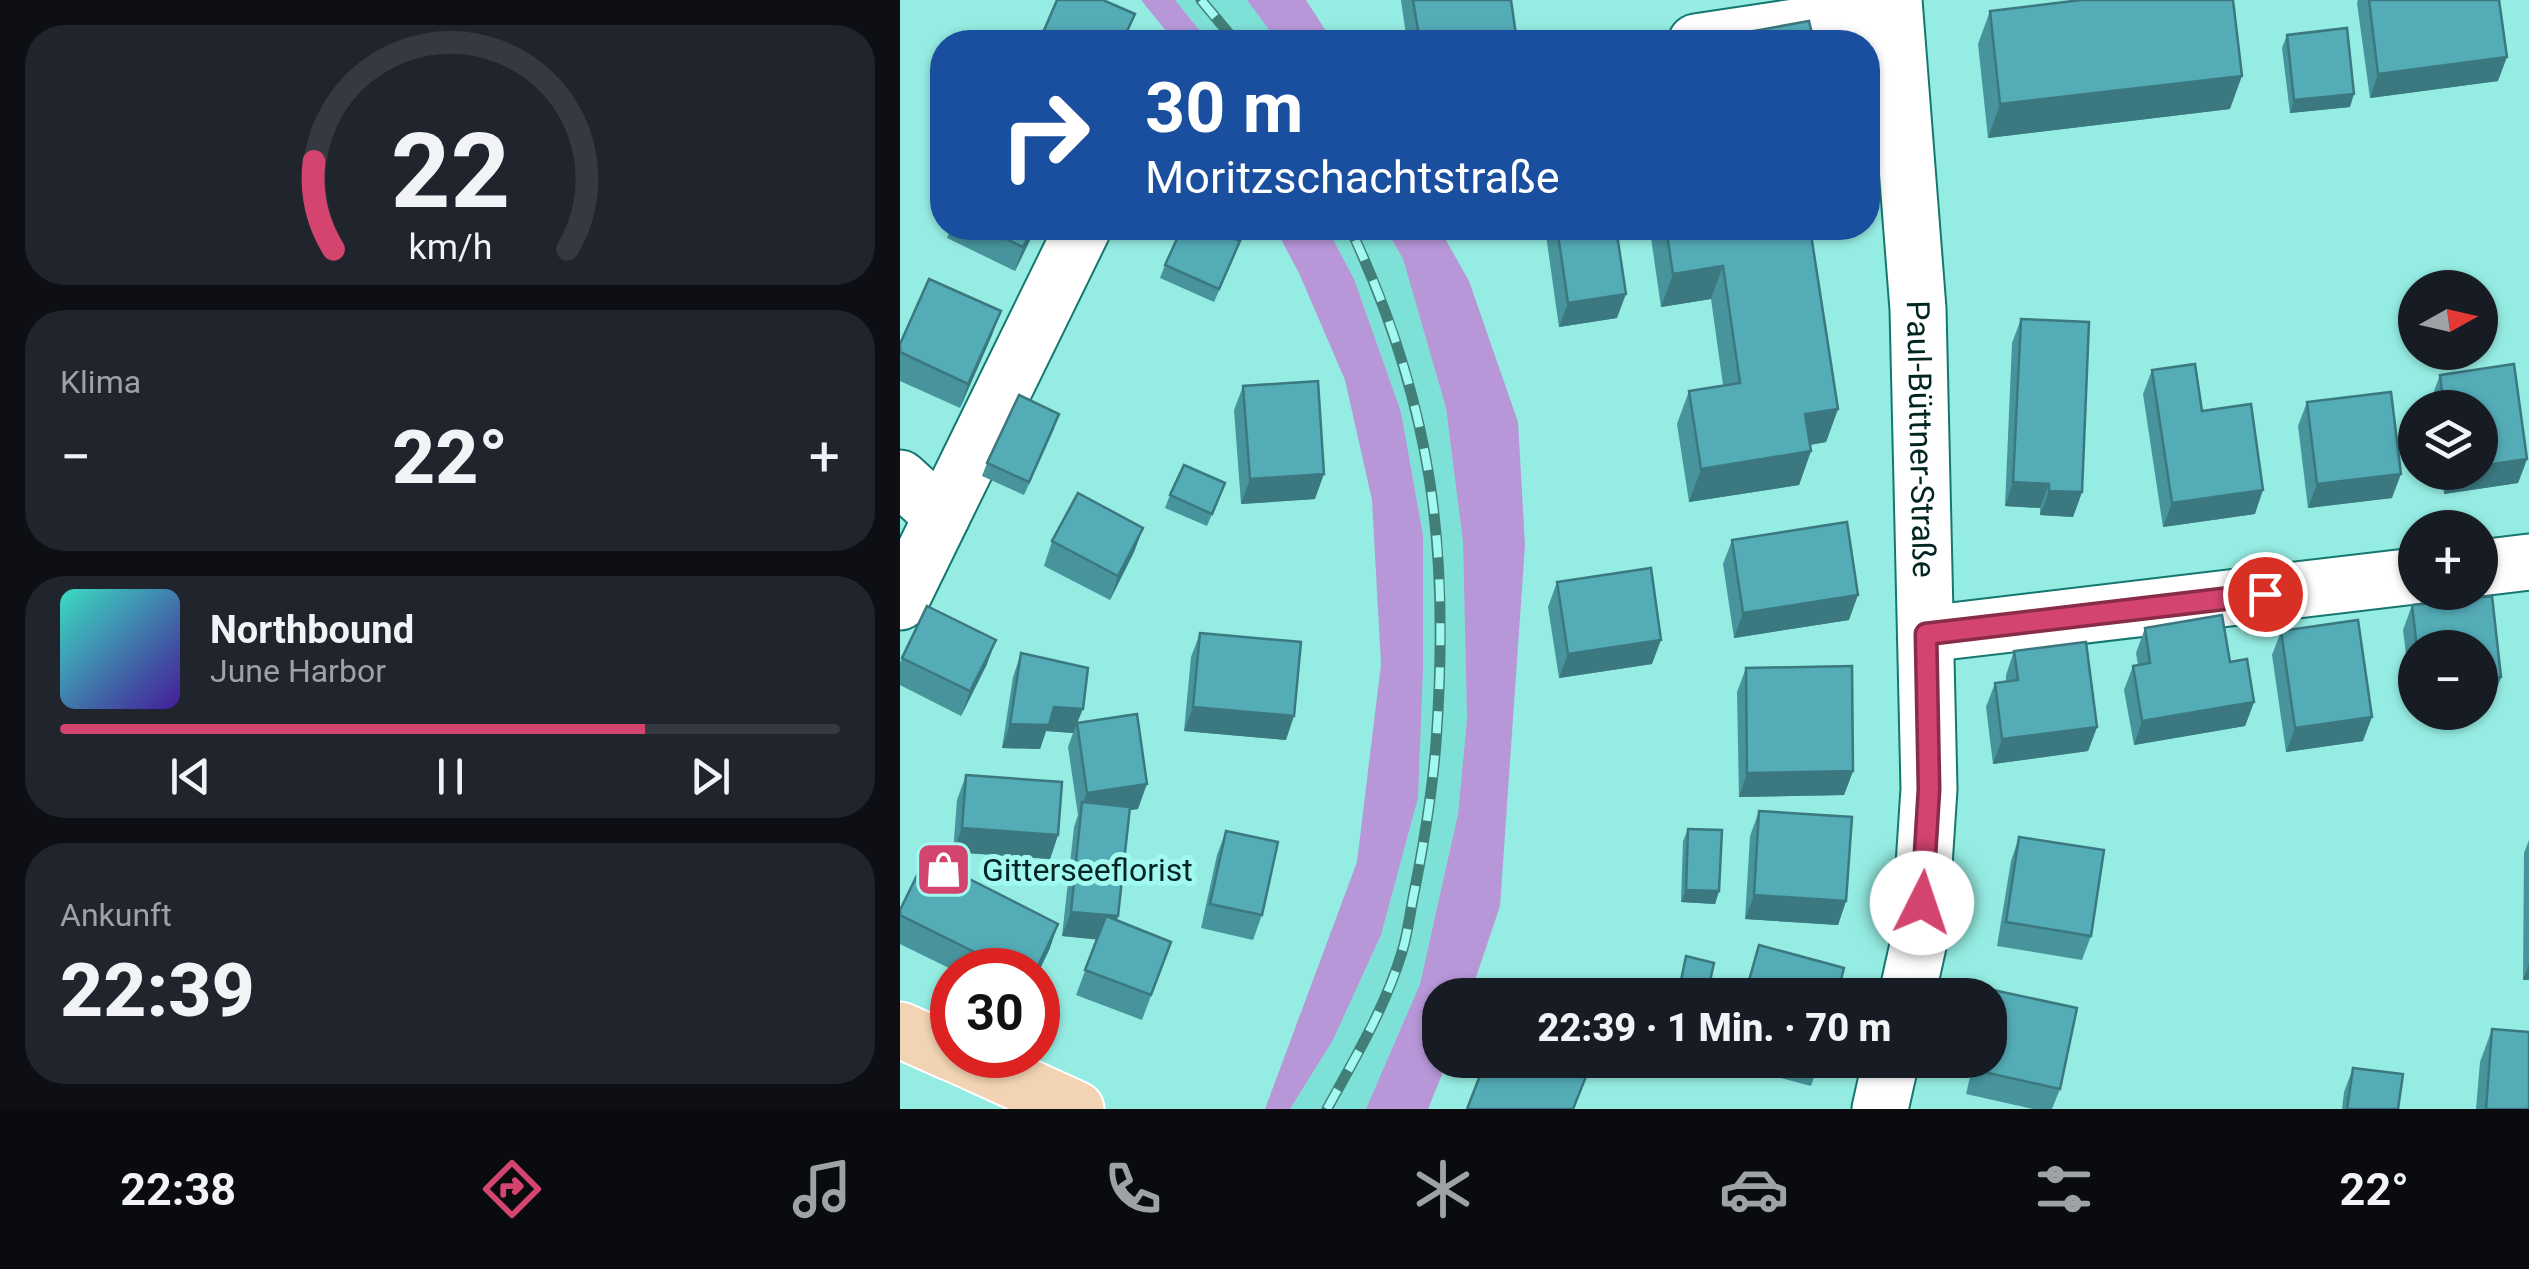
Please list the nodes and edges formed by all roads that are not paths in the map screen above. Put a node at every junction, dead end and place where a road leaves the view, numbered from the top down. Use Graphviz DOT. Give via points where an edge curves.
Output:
graph roads {
  1 [pos="1898,3"];
  2 [pos="1758,30"];
  3 [pos="1077,240"];
  4 [pos="900,478"];
  5 [pos="942,516"];
  6 [pos="2529,562"];
  7 [pos="2498,566"];
  8 [pos="2398,578"];
  9 [pos="900,602"];
  10 [pos="1926,634"];
  11 [pos="1910,978"];
  12 [pos="900,1030"];
  13 [pos="930,1043"];
  14 [pos="1007,1078"];
  15 [pos="1888,1078"];
  16 [pos="1076,1109"];
  17 [pos="1880,1109"];
  1 -- 2 [label="street"];
  1 -- 10 [label="street, Paul-Büttner-Straße" via="1918,309"];
  3 -- 5 [label="street"];
  4 -- 5 [label="street"];
  5 -- 9 [label="street"];
  6 -- 7 [label="street"];
  8 -- 10 [label="street"];
  10 -- 11 [label="street, Paul-Büttner-Straße" via="1929,789 1919,941"];
  12 -- 13 [label="main road"];
  14 -- 16 [label="main road"];
  15 -- 17 [label="street"];
}
